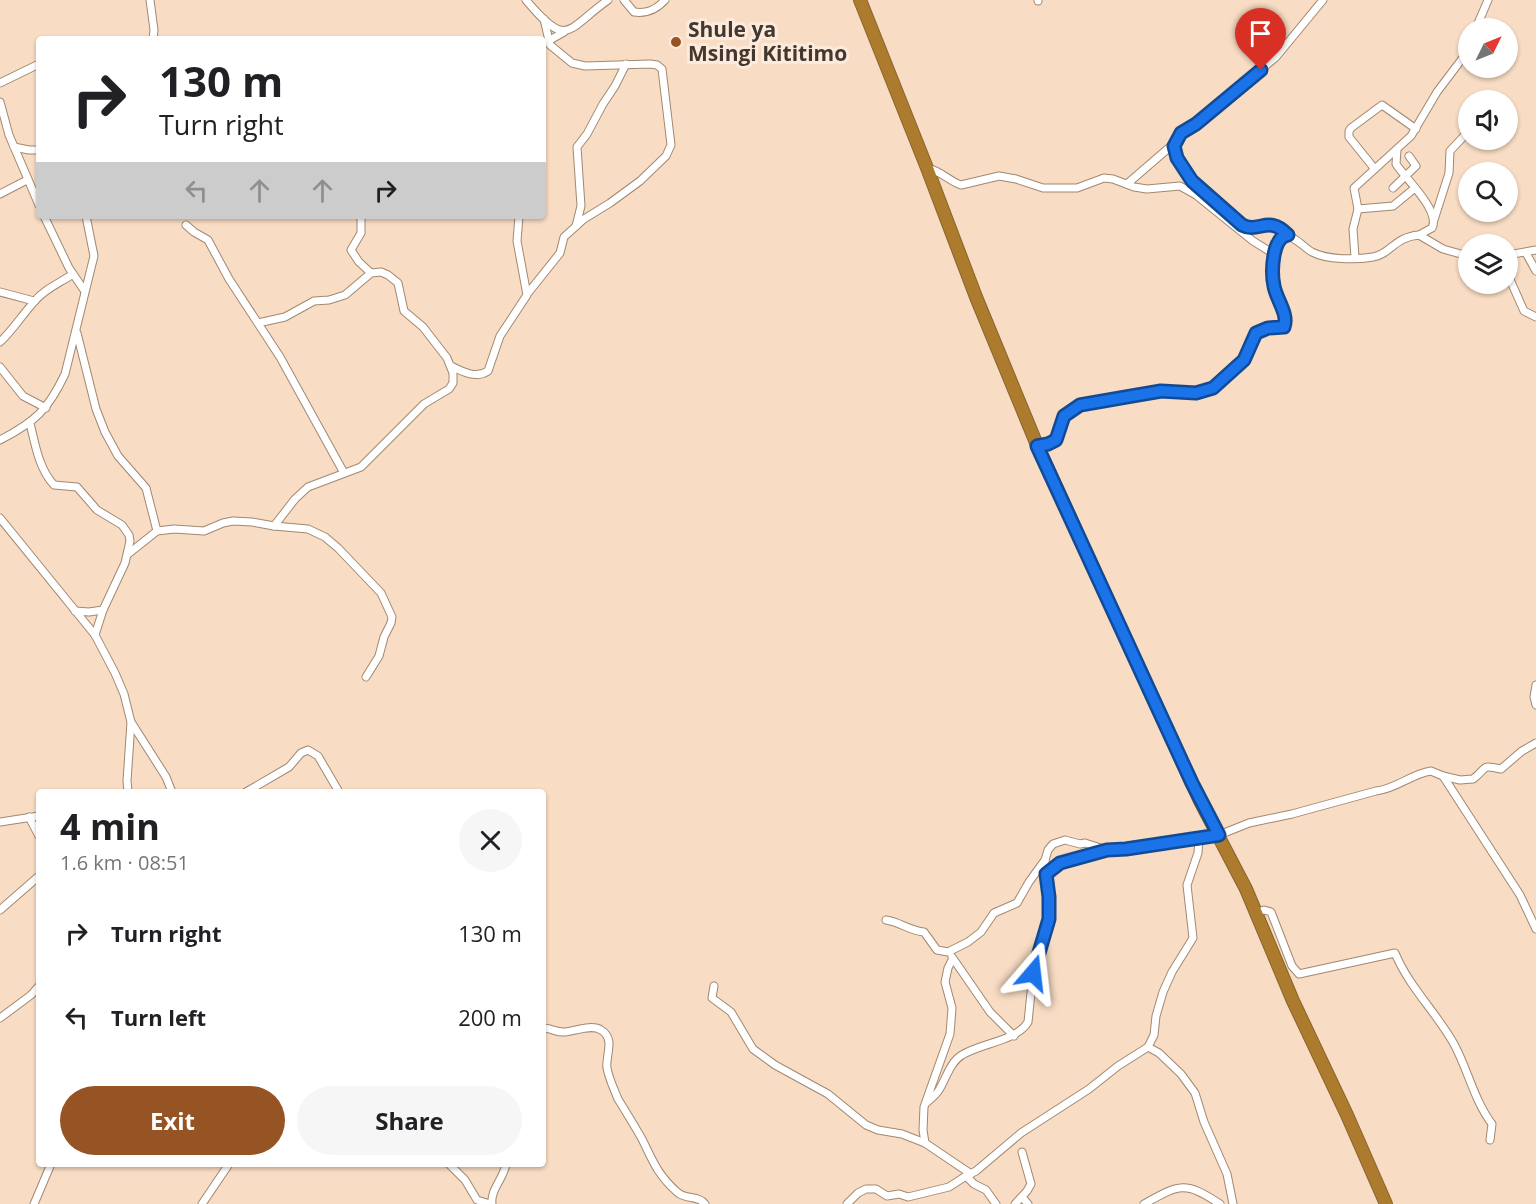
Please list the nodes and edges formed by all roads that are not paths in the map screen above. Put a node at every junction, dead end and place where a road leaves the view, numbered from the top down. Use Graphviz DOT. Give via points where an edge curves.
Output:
graph roads {
  1 [pos="150,0"];
  2 [pos="526,0"];
  3 [pos="608,0"];
  4 [pos="624,0"];
  5 [pos="665,0"];
  6 [pos="860,0"];
  7 [pos="1323,0"];
  8 [pos="1488,0"];
  9 [pos="1480,18"];
  10 [pos="544,19"];
  11 [pos="564,32"];
  12 [pos="153,36"];
  13 [pos="545,36"];
  14 [pos="546,42"];
  15 [pos="626,64"];
  16 [pos="1458,64"];
  17 [pos="36,65"];
  18 [pos="0,83"];
  19 [pos="0,102"];
  20 [pos="1416,129"];
  21 [pos="1176,141"];
  22 [pos="1458,142"];
  23 [pos="14,147"];
  24 [pos="36,150"];
  25 [pos="1397,150"];
  26 [pos="1410,156"];
  27 [pos="1388,157"];
  28 [pos="1396,164"];
  29 [pos="927,168"];
  30 [pos="1374,168"];
  31 [pos="1406,177"];
  32 [pos="27,180"];
  33 [pos="1127,184"];
  34 [pos="1393,188"];
  35 [pos="1415,188"];
  36 [pos="0,194"];
  37 [pos="36,199"];
  38 [pos="1358,209"];
  39 [pos="46,219"];
  40 [pos="87,219"];
  41 [pos="361,219"];
  42 [pos="519,219"];
  43 [pos="1434,220"];
  44 [pos="186,225"];
  45 [pos="576,226"];
  46 [pos="1288,235"];
  47 [pos="1419,235"];
  48 [pos="1536,250"];
  49 [pos="1458,253"];
  50 [pos="1526,253"];
  51 [pos="1274,254"];
  52 [pos="1518,254"];
  53 [pos="1355,257"];
  54 [pos="1536,271"];
  55 [pos="371,273"];
  56 [pos="73,274"];
  57 [pos="84,290"];
  58 [pos="0,292"];
  59 [pos="528,293"];
  60 [pos="1516,294"];
  61 [pos="34,301"];
  62 [pos="1536,317"];
  63 [pos="258,323"];
  64 [pos="76,330"];
  65 [pos="0,342"];
  66 [pos="451,366"];
  67 [pos="0,368"];
  68 [pos="46,408"];
  69 [pos="30,423"];
  70 [pos="0,440"];
  71 [pos="1037,446"];
  72 [pos="344,473"];
  73 [pos="0,518"];
  74 [pos="274,526"];
  75 [pos="157,531"];
  76 [pos="128,554"];
  77 [pos="103,610"];
  78 [pos="75,611"];
  79 [pos="95,635"];
  80 [pos="366,677"];
  81 [pos="1536,685"];
  82 [pos="1536,705"];
  83 [pos="131,722"];
  84 [pos="1536,743"];
  85 [pos="1443,776"];
  86 [pos="128,789"];
  87 [pos="171,789"];
  88 [pos="251,789"];
  89 [pos="337,789"];
  90 [pos="36,816"];
  91 [pos="29,817"];
  92 [pos="0,822"];
  93 [pos="36,830"];
  94 [pos="1219,835"];
  95 [pos="1200,838"];
  96 [pos="1107,850"];
  97 [pos="1045,860"];
  98 [pos="1046,874"];
  99 [pos="36,879"];
  100 [pos="0,909"];
  101 [pos="1256,913"];
  102 [pos="886,920"];
  103 [pos="1536,929"];
  104 [pos="954,949"];
  105 [pos="952,960"];
  106 [pos="714,986"];
  107 [pos="35,997"];
  108 [pos="0,1018"];
  109 [pos="546,1029"];
  110 [pos="1014,1036"];
  111 [pos="1148,1047"];
  112 [pos="926,1103"];
  113 [pos="1490,1140"];
  114 [pos="925,1143"];
  115 [pos="1022,1152"];
  116 [pos="50,1167"];
  117 [pos="227,1167"];
  118 [pos="452,1167"];
  119 [pos="505,1167"];
  120 [pos="968,1175"];
  121 [pos="1022,1197"];
  122 [pos="34,1204"];
  123 [pos="202,1204"];
  124 [pos="491,1204"];
  125 [pos="705,1204"];
  126 [pos="847,1204"];
  127 [pos="996,1204"];
  128 [pos="1015,1204"];
  129 [pos="1028,1204"];
  130 [pos="1144,1204"];
  131 [pos="1220,1204"];
  132 [pos="1233,1204"];
  133 [pos="1386,1204"];
  1 -- 12 [label="street"];
  2 -- 10 [label="street"];
  3 -- 11 [label="street"];
  4 -- 5 [label="street" via="634,12 644,13"];
  6 -- 29 [label="highway"];
  7 -- 21 [label="street" via="1276,57"];
  8 -- 9 [label="street"];
  10 -- 11 [label="street"];
  10 -- 13 [label="street"];
  11 -- 14 [label="street"];
  14 -- 15 [label="street" via="578,65"];
  15 -- 45 [label="street" via="577,147 581,206"];
  15 -- 45 [label="street" via="657,65 662,69 671,145 666,156 640,181"];
  16 -- 20 [label="street"];
  17 -- 18 [label="street"];
  19 -- 23 [label="street"];
  20 -- 25 [label="street"];
  20 -- 30 [label="street" via="1382,105 1351,128 1349,137"];
  21 -- 33 [label="street"];
  21 -- 46 [label="street" via="1177,158 1192,181 1238,222 1248,228 1275,225"];
  22 -- 43 [label="street" via="1450,150 1449,173"];
  23 -- 24 [label="street"];
  23 -- 32 [label="street"];
  25 -- 27 [label="street"];
  25 -- 28 [label="street"];
  26 -- 31 [label="street" via="1416,165"];
  27 -- 28 [label="street"];
  27 -- 30 [label="street"];
  28 -- 31 [label="street"];
  29 -- 33 [label="street" via="961,185 999,176 1043,188 1077,188 1104,178"];
  29 -- 71 [label="highway"];
  30 -- 38 [label="street" via="1354,188"];
  31 -- 34 [label="street"];
  31 -- 35 [label="street"];
  32 -- 36 [label="street"];
  32 -- 37 [label="street"];
  33 -- 51 [label="street" via="1147,189 1187,189"];
  35 -- 38 [label="street" via="1393,206"];
  35 -- 43 [label="street"];
  38 -- 53 [label="street" via="1353,229"];
  39 -- 56 [label="street"];
  40 -- 57 [label="street" via="94,252"];
  41 -- 55 [label="street" via="361,233 351,250"];
  42 -- 59 [label="street" via="517,241"];
  43 -- 47 [label="street" via="1432,228"];
  44 -- 63 [label="street" via="208,240"];
  45 -- 59 [label="street" via="562,239 560,253"];
  46 -- 51 [label="street" via="1276,243"];
  46 -- 53 [label="street" via="1320,255"];
  47 -- 49 [label="street"];
  47 -- 53 [label="street" via="1401,239 1378,256"];
  48 -- 50 [label="street"];
  50 -- 52 [label="street"];
  50 -- 54 [label="street"];
  51 -- 71 [label="street" via="1273,283 1285,324 1256,333 1244,360 1219,384 1196,393 1161,391 1080,405 1064,416 1056,440"];
  55 -- 63 [label="street" via="345,295 314,301 285,317"];
  55 -- 66 [label="street" via="381,272 398,283 404,311 423,327"];
  56 -- 57 [label="street"];
  56 -- 61 [label="street"];
  57 -- 64 [label="street"];
  58 -- 61 [label="street"];
  59 -- 66 [label="street" via="500,336 488,371 476,375"];
  60 -- 62 [label="street" via="1523,310"];
  61 -- 65 [label="street"];
  63 -- 72 [label="street"];
  64 -- 68 [label="street" via="65,374"];
  64 -- 75 [label="street" via="105,432 118,456 146,488"];
  66 -- 72 [label="street" via="454,379 449,389 424,404 361,467"];
  67 -- 68 [label="street" via="23,396"];
  68 -- 69 [label="street"];
  69 -- 70 [label="street"];
  69 -- 76 [label="street" via="49,479 54,485 77,487 97,510 122,525 129,535"];
  71 -- 94 [label="highway"];
  72 -- 74 [label="street" via="308,487"];
  73 -- 78 [label="street"];
  74 -- 75 [label="street" via="233,521 204,531"];
  74 -- 80 [label="street" via="308,529 325,537 384,598 392,620 379,656"];
  75 -- 76 [label="street"];
  76 -- 77 [label="street"];
  77 -- 78 [label="street"];
  77 -- 79 [label="street"];
  78 -- 79 [label="street"];
  79 -- 83 [label="street" via="124,694"];
  81 -- 82 [label="street"];
  83 -- 86 [label="street"];
  83 -- 87 [label="street"];
  84 -- 85 [label="street" via="1500,769 1485,766 1473,779"];
  85 -- 94 [label="street" via="1426,772 1389,790 1249,823"];
  85 -- 103 [label="street" via="1520,895"];
  88 -- 89 [label="street" via="290,767 308,750 318,756"];
  90 -- 91 [label="street"];
  91 -- 92 [label="street"];
  91 -- 93 [label="street"];
  94 -- 95 [label="street"];
  94 -- 101 [label="highway"];
  95 -- 96 [label="street"];
  95 -- 111 [label="street" via="1187,885 1193,938 1163,993"];
  96 -- 97 [label="street" via="1061,840 1052,846"];
  96 -- 98 [label="street" via="1060,863"];
  97 -- 98 [label="street"];
  97 -- 104 [label="street" via="1017,903 994,913 976,936"];
  98 -- 110 [label="street" via="1049,919 1033,973 1028,1022"];
  99 -- 100 [label="street"];
  101 -- 113 [label="street" via="1271,912 1292,966 1299,974 1395,953 1454,1045 1482,1111 1492,1124"];
  101 -- 133 [label="highway"];
  102 -- 104 [label="street" via="924,932 941,952"];
  104 -- 105 [label="street"];
  105 -- 110 [label="street" via="990,1012"];
  105 -- 112 [label="street" via="945,982 952,1008 950,1034"];
  106 -- 114 [label="street" via="712,998 731,1012 757,1053 828,1094 867,1125"];
  107 -- 108 [label="street"];
  109 -- 125 [label="street" via="558,1033 589,1028 606,1034 610,1080 654,1165 680,1195"];
  110 -- 112 [label="street" via="961,1056"];
  111 -- 120 [label="street" via="1021,1133"];
  111 -- 132 [label="street" via="1181,1074 1195,1094 1227,1174"];
  112 -- 114 [label="street"];
  114 -- 120 [label="street"];
  115 -- 121 [label="street" via="1030,1184"];
  116 -- 122 [label="street"];
  117 -- 123 [label="street"];
  118 -- 124 [label="street" via="477,1200"];
  119 -- 124 [label="street"];
  120 -- 126 [label="street" via="946,1189 914,1197 887,1196 873,1188 862,1190"];
  120 -- 127 [label="street"];
  121 -- 128 [label="street"];
  121 -- 129 [label="street"];
  130 -- 131 [label="street" via="1185,1186"];
}
